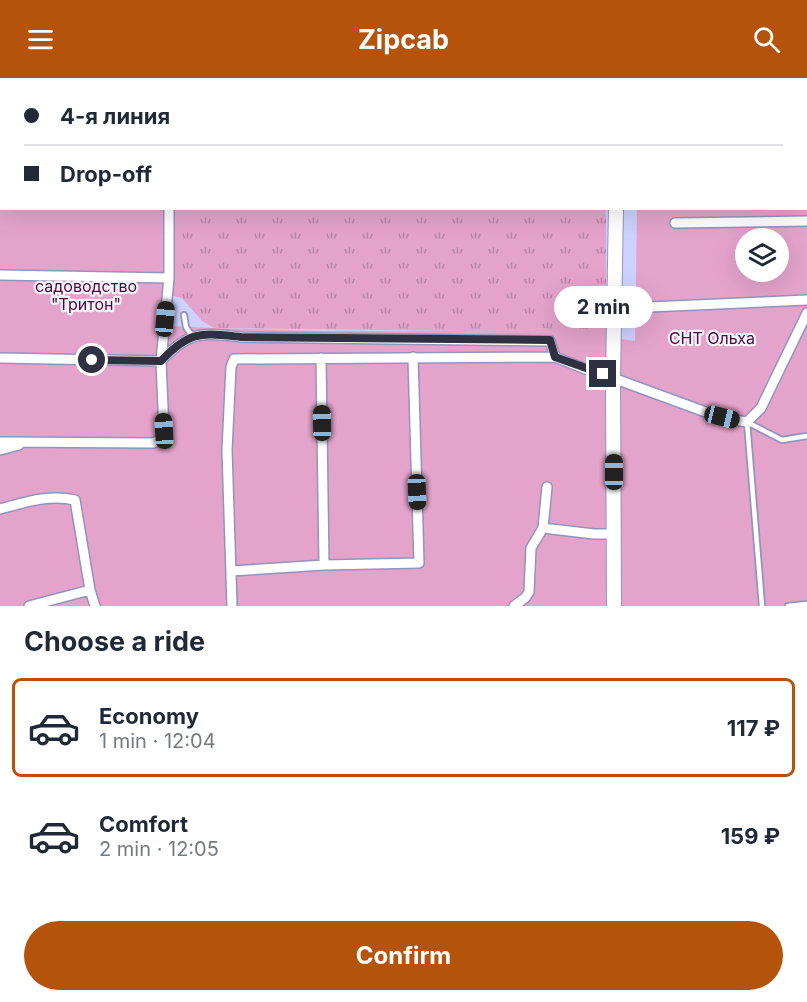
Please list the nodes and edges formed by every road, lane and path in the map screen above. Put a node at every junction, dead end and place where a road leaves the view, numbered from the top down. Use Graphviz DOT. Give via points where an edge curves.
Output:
graph roads {
  1 [pos="169,210"];
  2 [pos="616,210"];
  3 [pos="807,221"];
  4 [pos="675,223"];
  5 [pos="0,275"];
  6 [pos="169,278"];
  7 [pos="807,300"];
  8 [pos="649,307"];
  9 [pos="807,313"];
  10 [pos="184,315"];
  11 [pos="192,336"];
  12 [pos="413,357"];
  13 [pos="555,357"];
  14 [pos="0,358"];
  15 [pos="321,358"];
  16 [pos="161,361"];
  17 [pos="614,376"];
  18 [pos="747,422"];
  19 [pos="807,436"];
  20 [pos="0,442"];
  21 [pos="27,443"];
  22 [pos="0,450"];
  23 [pos="547,487"];
  24 [pos="0,509"];
  25 [pos="543,528"];
  26 [pos="614,534"];
  27 [pos="324,565"];
  28 [pos="231,571"];
  29 [pos="90,590"];
  30 [pos="807,604"];
  31 [pos="29,606"];
  32 [pos="95,606"];
  33 [pos="232,606"];
  34 [pos="514,606"];
  35 [pos="614,606"];
  36 [pos="762,606"];
  37 [pos="788,606"];
  1 -- 6 [label="street"];
  2 -- 17 [label="main road"];
  3 -- 4 [label="street"];
  5 -- 6 [label="street"];
  6 -- 16 [label="street"];
  7 -- 8 [label="street"];
  9 -- 18 [label="street" via="761,408"];
  10 -- 11 [label="lane"];
  11 -- 13 [label="street" via="208,333 241,337 550,340"];
  11 -- 16 [label="street" via="176,345"];
  12 -- 13 [label="street"];
  12 -- 15 [label="street"];
  12 -- 27 [label="street" via="419,563"];
  13 -- 17 [label="street"];
  14 -- 16 [label="street"];
  15 -- 27 [label="street"];
  15 -- 28 [label="street" via="234,359 227,450"];
  16 -- 21 [label="street" via="164,431 157,442"];
  17 -- 18 [label="street" via="722,417"];
  17 -- 26 [label="main road"];
  18 -- 19 [label="lane" via="782,440"];
  18 -- 36 [label="lane"];
  20 -- 21 [label="street"];
  21 -- 22 [label="street"];
  23 -- 25 [label="street"];
  24 -- 29 [label="street" via="39,498 75,500"];
  25 -- 26 [label="street"];
  25 -- 34 [label="street" via="531,548 529,592"];
  26 -- 35 [label="main road"];
  27 -- 28 [label="street"];
  28 -- 33 [label="street"];
  29 -- 31 [label="street"];
  29 -- 32 [label="street"];
  30 -- 37 [label="lane"];
}
